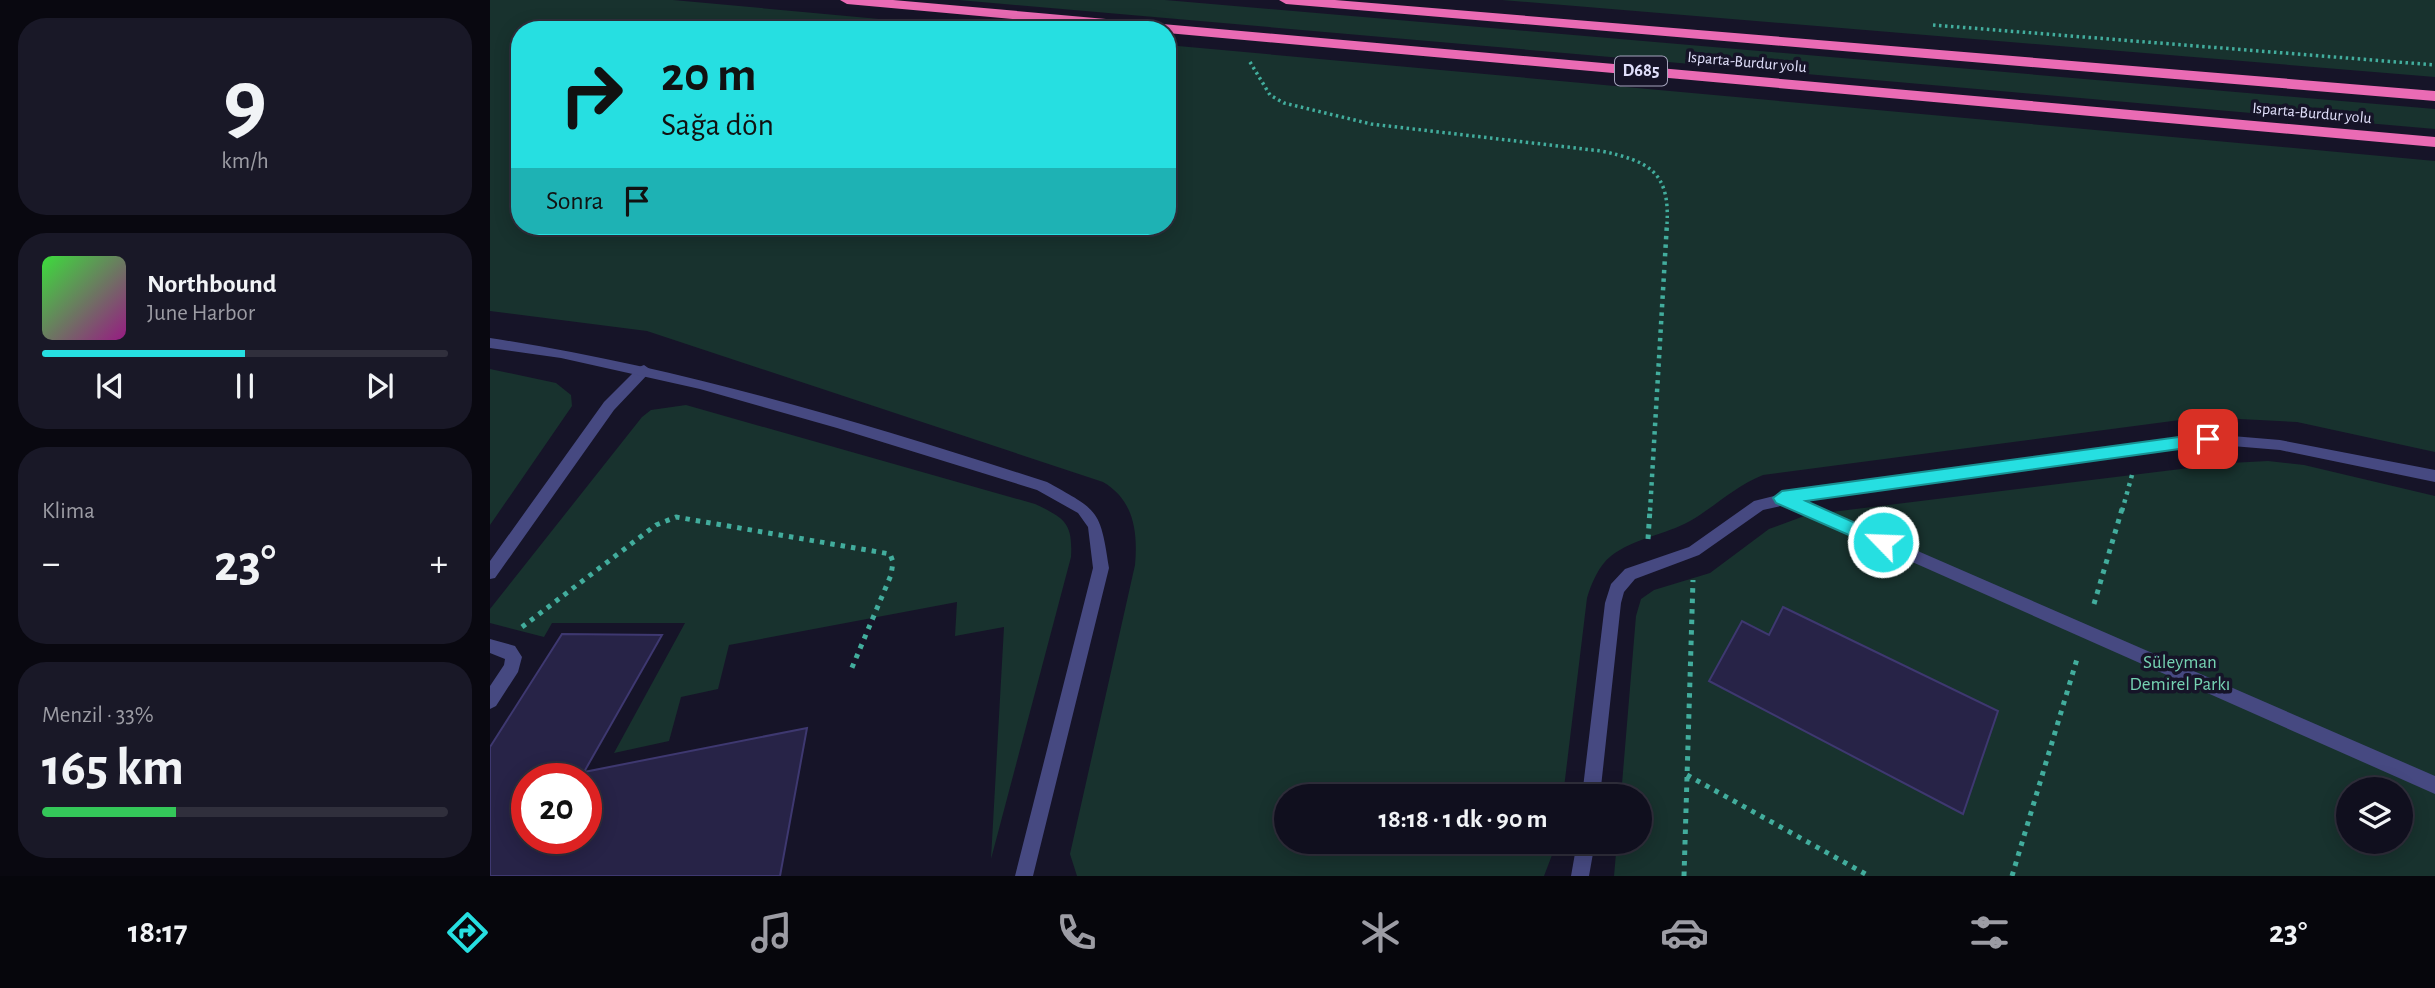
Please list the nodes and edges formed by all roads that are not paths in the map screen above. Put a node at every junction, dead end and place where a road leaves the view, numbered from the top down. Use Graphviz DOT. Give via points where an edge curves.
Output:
graph roads {
  1 [pos="847,0"];
  2 [pos="1286,0"];
  3 [pos="1085,21"];
  4 [pos="1176,29"];
  5 [pos="2435,96"];
  6 [pos="2435,142"];
  7 [pos="490,343"];
  8 [pos="644,370"];
  9 [pos="2435,476"];
  10 [pos="1782,498"];
  11 [pos="490,573"];
  12 [pos="493,646"];
  13 [pos="490,701"];
  14 [pos="1592,784"];
  15 [pos="2435,785"];
  16 [pos="1584,854"];
  17 [pos="1024,876"];
  18 [pos="1580,876"];
  1 -- 3 [label="highway, Isparta-Burdur yolu / D685"];
  2 -- 5 [label="highway, Isparta-Burdur yolu / D685"];
  4 -- 6 [label="highway, Isparta-Burdur yolu / D685"];
  7 -- 8 [label="street"];
  8 -- 11 [label="street" via="609,407"];
  8 -- 17 [label="street" via="748,396 1042,486 1083,509 1095,526 1101,568"];
  9 -- 10 [label="street" via="2280,445 2208,439"];
  10 -- 14 [label="street" via="1759,505 1693,551 1630,574 1617,589"];
  10 -- 15 [label="street"];
  12 -- 13 [label="street" via="514,657"];
  16 -- 18 [label="street"];
}
